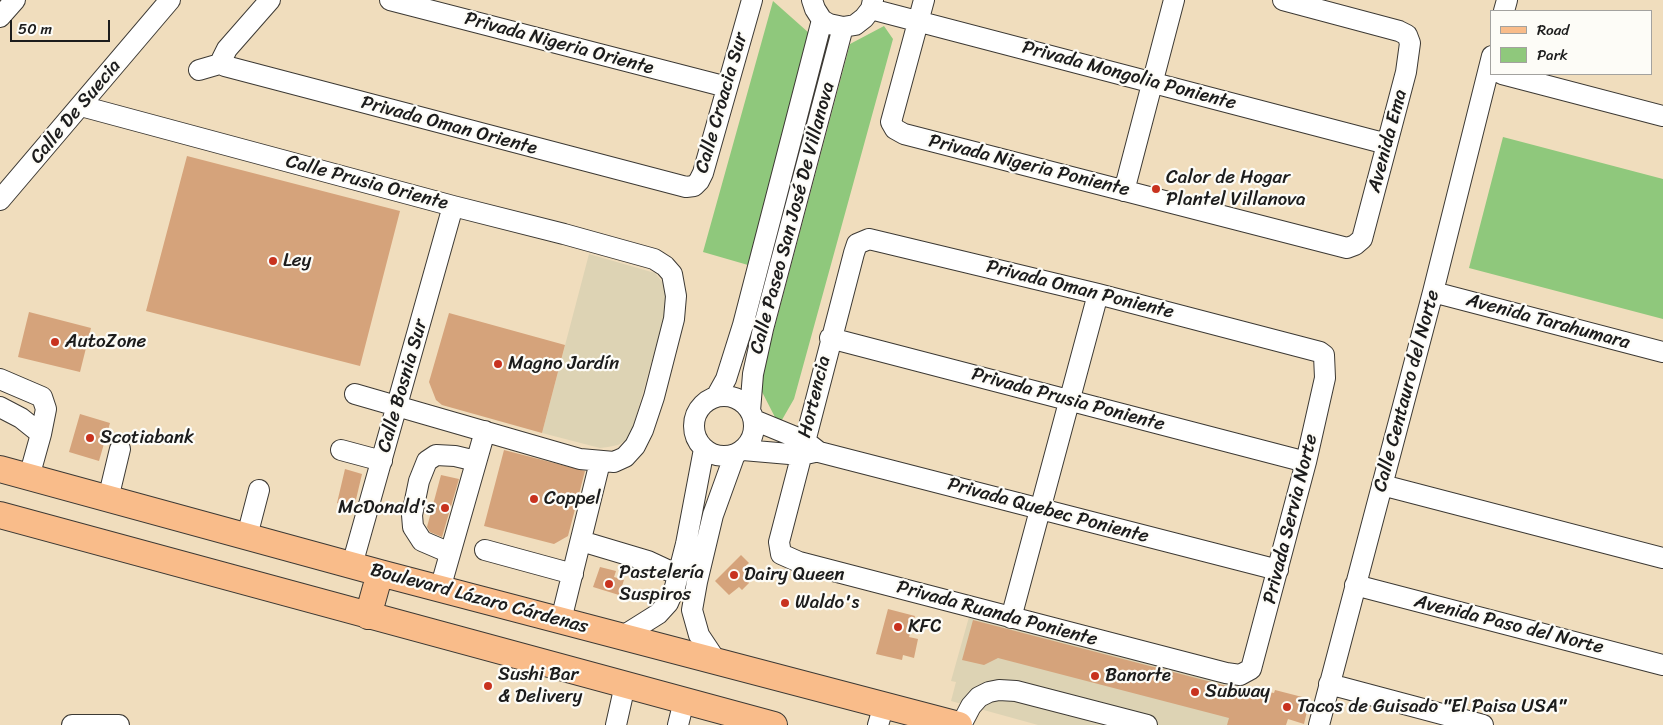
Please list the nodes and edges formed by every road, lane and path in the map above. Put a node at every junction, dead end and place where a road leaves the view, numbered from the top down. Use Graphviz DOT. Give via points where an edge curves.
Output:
graph roads {
  1 [pos="15,0"];
  2 [pos="170,0"];
  3 [pos="270,0"];
  4 [pos="390,0"];
  5 [pos="752,0"];
  6 [pos="812,0"];
  7 [pos="924,0"];
  8 [pos="1174,0"];
  9 [pos="1283,0"];
  10 [pos="872,4"];
  11 [pos="0,17"];
  12 [pos="822,20"];
  13 [pos="918,21"];
  14 [pos="843,28"];
  15 [pos="225,56"];
  16 [pos="199,70"];
  17 [pos="1491,75"];
  18 [pos="1518,75"];
  19 [pos="1152,82"];
  20 [pos="727,87"];
  21 [pos="81,106"];
  22 [pos="1663,116"];
  23 [pos="1387,144"];
  24 [pos="676,185"];
  25 [pos="1124,191"];
  26 [pos="0,200"];
  27 [pos="452,206"];
  28 [pos="779,229"];
  29 [pos="1347,248"];
  30 [pos="854,253"];
  31 [pos="1433,292"];
  32 [pos="1098,294"];
  33 [pos="830,338"];
  34 [pos="1311,350"];
  35 [pos="1663,352"];
  36 [pos="0,379"];
  37 [pos="355,394"];
  38 [pos="716,396"];
  39 [pos="1070,400"];
  40 [pos="397,405"];
  41 [pos="0,407"];
  42 [pos="752,415"];
  43 [pos="484,431"];
  44 [pos="41,434"];
  45 [pos="120,449"];
  46 [pos="704,449"];
  47 [pos="808,449"];
  48 [pos="341,450"];
  49 [pos="739,452"];
  50 [pos="382,461"];
  51 [pos="476,461"];
  52 [pos="600,462"];
  53 [pos="1306,462"];
  54 [pos="0,469"];
  55 [pos="30,478"];
  56 [pos="1382,485"];
  57 [pos="259,490"];
  58 [pos="108,499"];
  59 [pos="1040,509"];
  60 [pos="0,515"];
  61 [pos="247,536"];
  62 [pos="582,541"];
  63 [pos="779,542"];
  64 [pos="485,550"];
  65 [pos="450,553"];
  66 [pos="1663,558"];
  67 [pos="352,565"];
  68 [pos="1278,570"];
  69 [pos="380,573"];
  70 [pos="573,574"];
  71 [pos="678,575"];
  72 [pos="1356,585"];
  73 [pos="440,589"];
  74 [pos="368,616"];
  75 [pos="1011,618"];
  76 [pos="561,620"];
  77 [pos="623,636"];
  78 [pos="717,662"];
  79 [pos="1663,665"];
  80 [pos="1226,673"];
  81 [pos="1330,684"];
  82 [pos="625,685"];
  83 [pos="681,713"];
  84 [pos="881,715"];
  85 [pos="731,719"];
  86 [pos="909,719"];
  87 [pos="72,725"];
  88 [pos="119,725"];
  89 [pos="616,725"];
  90 [pos="774,725"];
  91 [pos="960,725"];
  92 [pos="1147,725"];
  93 [pos="1318,725"];
  94 [pos="1483,725"];
  1 -- 11 [label="street"];
  2 -- 21 [label="street, Calle De Suecia"];
  3 -- 15 [label="street"];
  4 -- 20 [label="street, Privada Nigeria Oriente"];
  5 -- 20 [label="street, Calle Croacia Sur"];
  6 -- 12 [label="street"];
  7 -- 13 [label="street"];
  8 -- 19 [label="street"];
  9 -- 23 [label="street, Avenida Ema" via="1407,35 1410,55"];
  10 -- 13 [label="street, Privada Mongolia Poniente"];
  10 -- 14 [label="street" via="860,22"];
  12 -- 14 [label="street"];
  12 -- 28 [label="street, Calle Paseo San José De Villanova"];
  13 -- 19 [label="street, Privada Mongolia Poniente"];
  13 -- 25 [label="street, Privada Nigeria Poniente" via="891,122 895,129"];
  14 -- 28 [label="street, Calle Paseo San José De Villanova"];
  15 -- 16 [label="street"];
  15 -- 24 [label="street, Privada Oman Oriente" via="235,70"];
  17 -- 31 [label="street, Calle Centauro del Norte"];
  18 -- 22 [label="street"];
  19 -- 23 [label="street, Privada Mongolia Poniente"];
  19 -- 25 [label="street"];
  20 -- 24 [label="street, Calle Croacia Sur" via="699,181 694,186"];
  21 -- 26 [label="street, Calle De Suecia"];
  21 -- 27 [label="street, Calle Prusia Oriente"];
  23 -- 29 [label="street, Avenida Ema" via="1362,239"];
  25 -- 29 [label="street, Privada Nigeria Poniente"];
  27 -- 40 [label="street, Calle Bosnia Sur"];
  27 -- 52 [label="street, Calle Prusia Oriente" via="654,259 672,274 675,284 674,319 654,397 639,438 625,457 614,462"];
  28 -- 38 [label="street, Calle Paseo San José De Villanova" via="732,362"];
  28 -- 42 [label="street, Calle Paseo San José De Villanova" via="753,374"];
  30 -- 32 [label="street, Privada Oman Poniente" via="857,244 864,240 878,240"];
  30 -- 33 [label="street, Hortencia"];
  31 -- 35 [label="street, Avenida Tarahumara"];
  31 -- 56 [label="street, Calle Centauro del Norte"];
  32 -- 34 [label="street, Privada Oman Poniente"];
  32 -- 39 [label="street"];
  33 -- 39 [label="street, Privada Prusia Poniente"];
  33 -- 47 [label="street, Hortencia"];
  34 -- 53 [label="street, Privada Servia Norte" via="1324,355 1326,365"];
  36 -- 44 [label="street" via="42,397 46,409"];
  37 -- 40 [label="street"];
  38 -- 42 [label="street" via="738,399"];
  38 -- 46 [label="street" via="700,407 695,419 694,432"];
  39 -- 53 [label="street, Privada Prusia Poniente"];
  39 -- 59 [label="street"];
  40 -- 43 [label="street"];
  40 -- 50 [label="street, Calle Bosnia Sur"];
  41 -- 44 [label="street"];
  42 -- 47 [label="street, Privada Quebec Poniente"];
  42 -- 49 [label="street" via="753,434"];
  43 -- 51 [label="street"];
  43 -- 52 [label="street"];
  44 -- 55 [label="street"];
  45 -- 58 [label="street"];
  46 -- 49 [label="street" via="719,456"];
  46 -- 71 [label="street"];
  47 -- 49 [label="street, Privada Quebec Poniente"];
  47 -- 59 [label="street, Privada Quebec Poniente"];
  47 -- 63 [label="street, Hortencia"];
  48 -- 50 [label="street"];
  49 -- 78 [label="street" via="713,516 692,610 700,635"];
  50 -- 67 [label="street, Calle Bosnia Sur"];
  51 -- 65 [label="street"];
  51 -- 65 [label="street" via="436,456 427,460 418,481 413,527 422,541"];
  52 -- 62 [label="street"];
  53 -- 68 [label="street, Privada Servia Norte"];
  54 -- 55 [label="main road, Boulevard Lázaro Cárdenas"];
  55 -- 58 [label="main road, Boulevard Lázaro Cárdenas"];
  56 -- 66 [label="street"];
  56 -- 72 [label="street, Calle Centauro del Norte"];
  57 -- 61 [label="street"];
  58 -- 61 [label="main road, Boulevard Lázaro Cárdenas"];
  59 -- 68 [label="street, Privada Quebec Poniente"];
  59 -- 75 [label="street"];
  60 -- 74 [label="main road"];
  61 -- 67 [label="main road, Boulevard Lázaro Cárdenas"];
  62 -- 70 [label="street"];
  62 -- 71 [label="street" via="648,561"];
  63 -- 75 [label="street, Privada Ruanda Poniente" via="781,554 791,560"];
  64 -- 70 [label="street"];
  65 -- 73 [label="street"];
  67 -- 69 [label="main road, Boulevard Lázaro Cárdenas"];
  68 -- 80 [label="street, Privada Servia Norte" via="1251,669 1240,675"];
  69 -- 73 [label="main road, Boulevard Lázaro Cárdenas"];
  69 -- 74 [label="main road"];
  70 -- 76 [label="street"];
  71 -- 77 [label="street" via="668,603 658,614"];
  72 -- 79 [label="street, Avenida Paso del Norte"];
  72 -- 81 [label="street, Calle Centauro del Norte"];
  73 -- 76 [label="main road, Boulevard Lázaro Cárdenas"];
  74 -- 82 [label="main road"];
  75 -- 80 [label="street, Privada Ruanda Poniente"];
  76 -- 77 [label="main road, Boulevard Lázaro Cárdenas"];
  77 -- 78 [label="main road, Boulevard Lázaro Cárdenas"];
  78 -- 84 [label="main road, Boulevard Lázaro Cárdenas"];
  81 -- 93 [label="street, Calle Centauro del Norte"];
  81 -- 94 [label="street"];
  82 -- 83 [label="main road"];
  82 -- 89 [label="street"];
  83 -- 85 [label="main road"];
  84 -- 86 [label="main road, Boulevard Lázaro Cárdenas"];
  85 -- 90 [label="main road"];
  86 -- 91 [label="main road, Boulevard Lázaro Cárdenas"];
  87 -- 88 [label="street"];
  91 -- 92 [label="street" via="979,697 1000,690 1016,691"];
}
